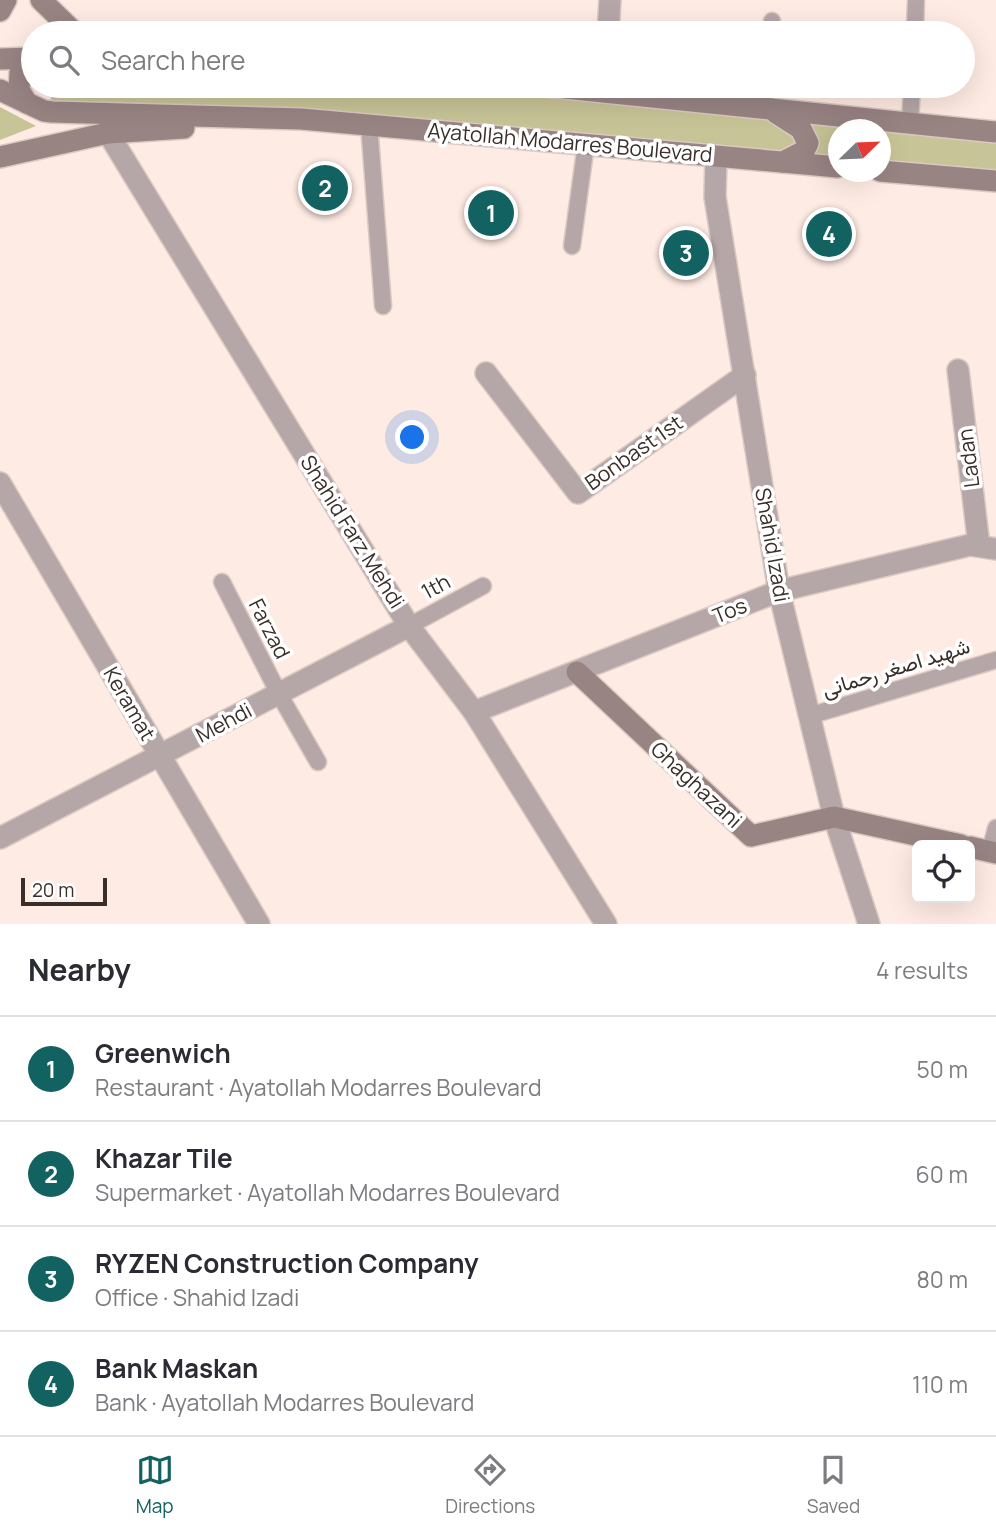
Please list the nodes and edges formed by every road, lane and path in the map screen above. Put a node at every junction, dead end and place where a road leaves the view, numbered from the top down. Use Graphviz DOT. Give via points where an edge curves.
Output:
graph roads {
  1 [pos="6,0"];
  2 [pos="41,0"];
  3 [pos="610,0"];
  4 [pos="916,0"];
  5 [pos="0,11"];
  6 [pos="63,21"];
  7 [pos="609,21"];
  8 [pos="915,21"];
  9 [pos="21,58"];
  10 [pos="0,59"];
  11 [pos="21,72"];
  12 [pos="0,90"];
  13 [pos="21,90"];
  14 [pos="25,98"];
  15 [pos="682,98"];
  16 [pos="767,98"];
  17 [pos="911,98"];
  18 [pos="27,103"];
  19 [pos="767,109"];
  20 [pos="301,119"];
  21 [pos="910,123"];
  22 [pos="369,124"];
  23 [pos="996,132"];
  24 [pos="108,133"];
  25 [pos="586,144"];
  26 [pos="0,157"];
  27 [pos="716,157"];
  28 [pos="783,162"];
  29 [pos="828,166"];
  30 [pos="891,172"];
  31 [pos="996,181"];
  32 [pos="572,246"];
  33 [pos="383,306"];
  34 [pos="958,370"];
  35 [pos="486,373"];
  36 [pos="745,374"];
  37 [pos="0,483"];
  38 [pos="988,547"];
  39 [pos="222,582"];
  40 [pos="483,586"];
  41 [pos="779,591"];
  42 [pos="409,626"];
  43 [pos="996,660"];
  44 [pos="577,672"];
  45 [pos="279,694"];
  46 [pos="474,712"];
  47 [pos="809,716"];
  48 [pos="159,757"];
  49 [pos="318,762"];
  50 [pos="834,817"];
  51 [pos="996,828"];
  52 [pos="0,838"];
  53 [pos="938,840"];
  54 [pos="985,851"];
  55 [pos="259,924"];
  56 [pos="606,924"];
  57 [pos="869,924"];
  1 -- 5 [label="main road"];
  2 -- 6 [label="main road"];
  3 -- 7 [label="street"];
  4 -- 8 [label="lane"];
  9 -- 10 [label="main road"];
  11 -- 13 [label="main road"];
  12 -- 18 [label="main road, Ayatollah Modarres Boulevard"];
  14 -- 18 [label="main road"];
  15 -- 19 [label="main road"];
  16 -- 19 [label="lane"];
  17 -- 21 [label="lane"];
  18 -- 20 [label="main road, Ayatollah Modarres Boulevard" via="52,112"];
  19 -- 21 [label="main road"];
  19 -- 28 [label="main road" via="806,135 804,151"];
  20 -- 22 [label="main road, Ayatollah Modarres Boulevard"];
  20 -- 24 [label="main road, Ayatollah Modarres Boulevard"];
  21 -- 23 [label="main road"];
  22 -- 25 [label="main road, Ayatollah Modarres Boulevard"];
  22 -- 33 [label="lane"];
  24 -- 26 [label="main road, Ayatollah Modarres Boulevard"];
  24 -- 42 [label="street, Shahid Farz Mehdi"];
  25 -- 27 [label="main road, Ayatollah Modarres Boulevard"];
  25 -- 32 [label="lane"];
  27 -- 28 [label="main road, Ayatollah Modarres Boulevard"];
  27 -- 36 [label="street, Shahid Izadi" via="715,197"];
  28 -- 29 [label="main road, Ayatollah Modarres Boulevard"];
  30 -- 31 [label="main road"];
  34 -- 38 [label="street, Ladan"];
  35 -- 36 [label="street, Bonbast 1st" via="578,493"];
  36 -- 41 [label="street, Shahid Izadi"];
  37 -- 48 [label="street, Keramat"];
  38 -- 41 [label="street, Tos" via="970,545"];
  39 -- 45 [label="lane, Farzad"];
  40 -- 42 [label="lane, 1th"];
  41 -- 44 [label="street, Tos"];
  41 -- 47 [label="street, Shahid Izadi"];
  42 -- 45 [label="street, Mehdi"];
  42 -- 46 [label="street, Shahid Farz Mehdi"];
  43 -- 47 [label="lane, شهید اصغر رحمانی"];
  44 -- 46 [label="street, Tos"];
  44 -- 50 [label="main road, Ghaghazani" via="751,836"];
  45 -- 48 [label="street, Mehdi"];
  45 -- 49 [label="lane, Farzad"];
  46 -- 56 [label="street, Shahid Farz Mehdi"];
  47 -- 50 [label="street, Shahid Izadi"];
  48 -- 52 [label="street, Mehdi"];
  48 -- 55 [label="street, Keramat"];
  50 -- 53 [label="main road, Ghaghazani"];
  50 -- 57 [label="street, Shahid Izadi"];
  51 -- 54 [label="lane"];
}
